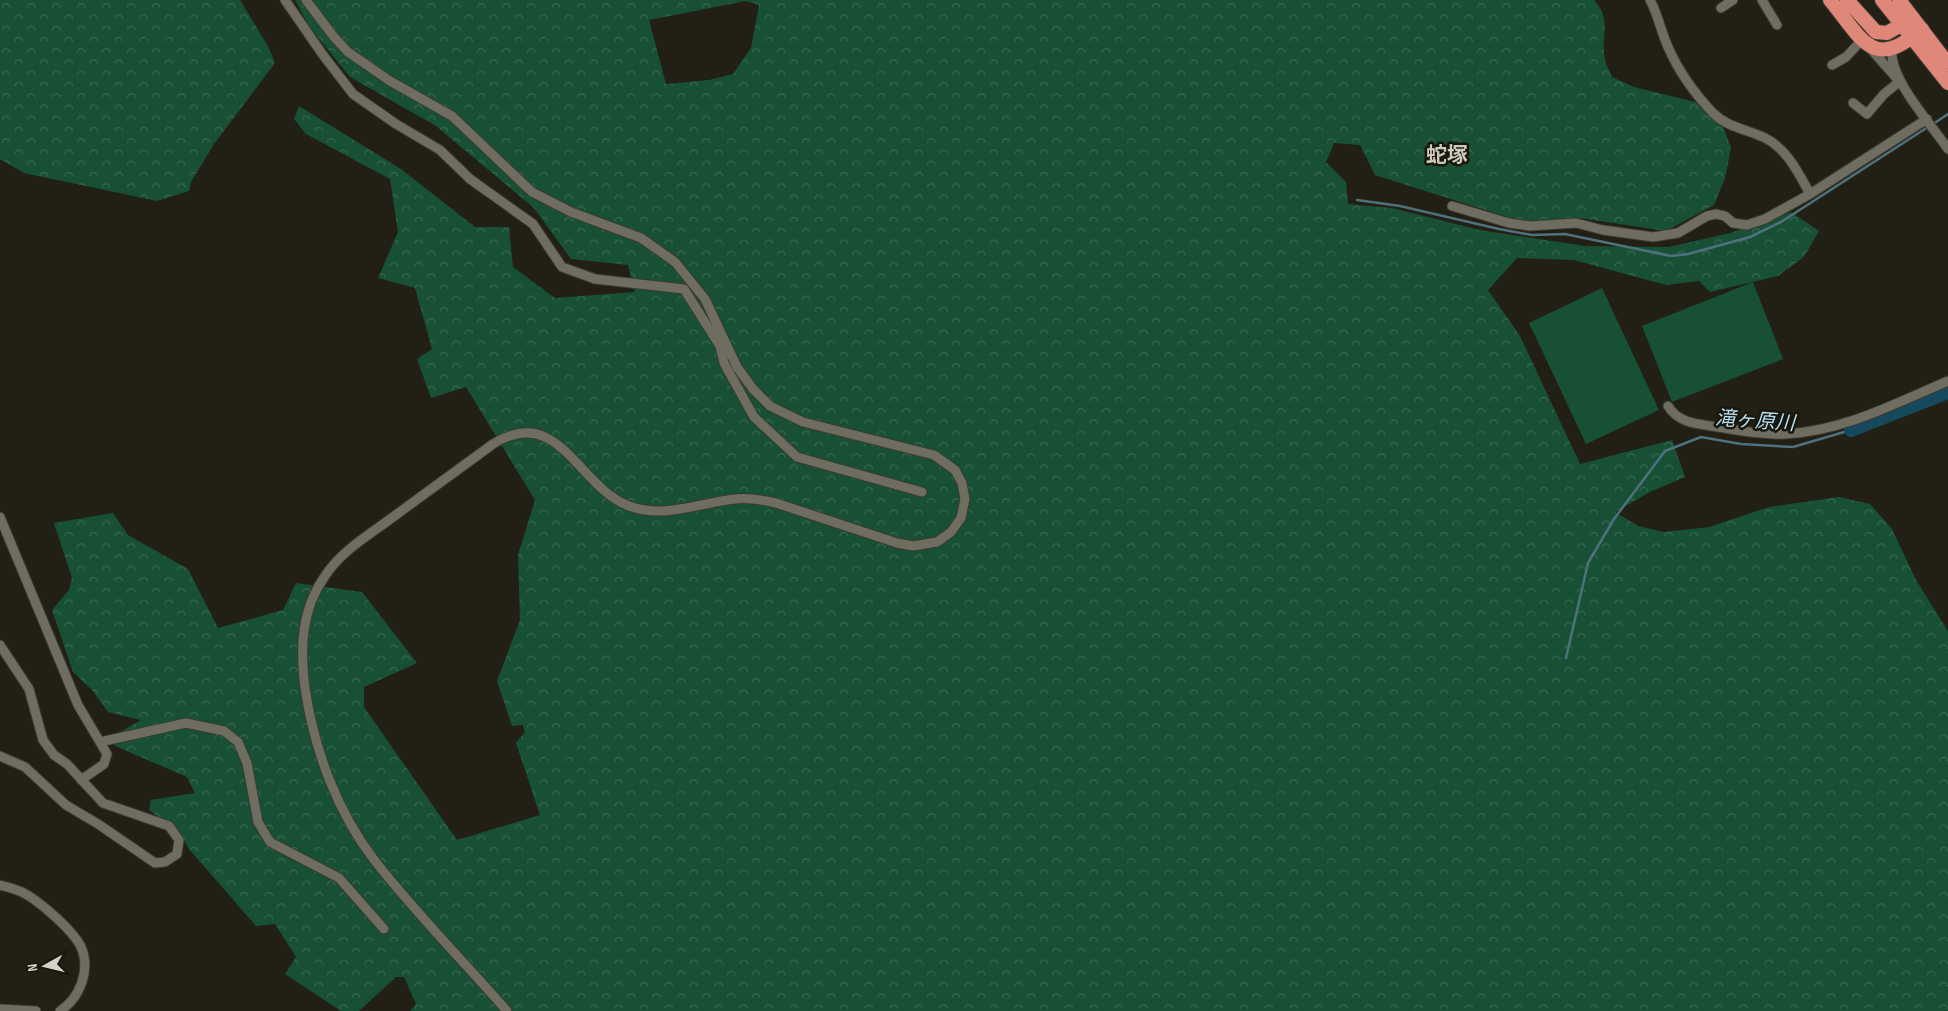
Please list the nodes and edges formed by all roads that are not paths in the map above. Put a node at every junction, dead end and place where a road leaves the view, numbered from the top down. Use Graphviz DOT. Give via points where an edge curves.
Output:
graph roads {
  1 [pos="285,0"];
  2 [pos="306,0"];
  3 [pos="1650,0"];
  4 [pos="1733,0"];
  5 [pos="1762,0"];
  6 [pos="1830,0"];
  7 [pos="1839,0"];
  8 [pos="1847,0"];
  9 [pos="1882,0"];
  10 [pos="1899,0"];
  11 [pos="1721,8"];
  12 [pos="1844,16"];
  13 [pos="1865,21"];
  14 [pos="1777,25"];
  15 [pos="1912,27"];
  16 [pos="1876,46"];
  17 [pos="1948,64"];
  18 [pos="1832,65"];
  19 [pos="1900,83"];
  20 [pos="1948,83"];
  21 [pos="1854,103"];
  22 [pos="1927,119"];
  23 [pos="1948,149"];
  24 [pos="1810,194"];
  25 [pos="1452,206"];
  26 [pos="1948,381"];
  27 [pos="1668,406"];
  28 [pos="922,492"];
  29 [pos="0,517"];
  30 [pos="0,645"];
  31 [pos="100,742"];
  32 [pos="0,756"];
  33 [pos="81,780"];
  34 [pos="0,886"];
  35 [pos="384,929"];
  36 [pos="0,1009"];
  37 [pos="36,1011"];
  38 [pos="60,1011"];
  39 [pos="507,1011"];
  1 -- 28 [label="street" via="353,94 440,150 470,178 533,224 562,267 595,279 684,290 720,346 724,363 754,417 797,457"];
  2 -- 39 [label="street" via="348,52 390,81 452,116 532,192 571,212 641,238 675,262 704,300 737,367 770,406 803,422 934,455 949,464 959,476 964,491 964,508 956,526 945,537 913,546 756,499 736,498 664,511 628,505 610,496 548,437 525,432 493,444 361,541 324,576 311,601 303,630 304,677 310,717 337,796 375,861"];
  3 -- 24 [label="street" via="1676,64 1701,99 1728,125 1765,138 1779,147 1792,162"];
  4 -- 11 [label="street"];
  5 -- 14 [label="street"];
  6 -- 12 [label="highway"];
  7 -- 12 [label="highway"];
  8 -- 13 [label="highway"];
  9 -- 15 [label="highway"];
  10 -- 15 [label="highway"];
  12 -- 16 [label="highway"];
  13 -- 15 [label="highway" via="1876,32 1887,33"];
  13 -- 16 [label="street"];
  15 -- 16 [label="highway"];
  15 -- 17 [label="highway"];
  15 -- 20 [label="highway"];
  16 -- 18 [label="street"];
  16 -- 19 [label="street"];
  16 -- 19 [label="street" via="1892,64"];
  19 -- 21 [label="street" via="1884,94 1867,114"];
  19 -- 22 [label="street"];
  22 -- 23 [label="street"];
  22 -- 24 [label="street"];
  24 -- 25 [label="street" via="1765,219 1748,224 1733,223 1716,214 1678,233 1659,236 1603,230 1576,223 1509,224"];
  26 -- 27 [label="street" via="1859,418 1802,433 1767,434 1687,422 1677,417"];
  29 -- 31 [label="street" via="78,705"];
  30 -- 33 [label="street" via="29,689 47,746"];
  31 -- 33 [label="street" via="107,754 104,764"];
  31 -- 35 [label="street" via="186,722 224,731 238,742 247,763 258,822 270,842 339,878"];
  32 -- 33 [label="street" via="26,767 66,805 155,863 177,854 179,840 169,826 109,807"];
  34 -- 38 [label="street" via="13,888 30,897 66,929 80,947 83,980 73,1000"];
  36 -- 37 [label="street"];
}
